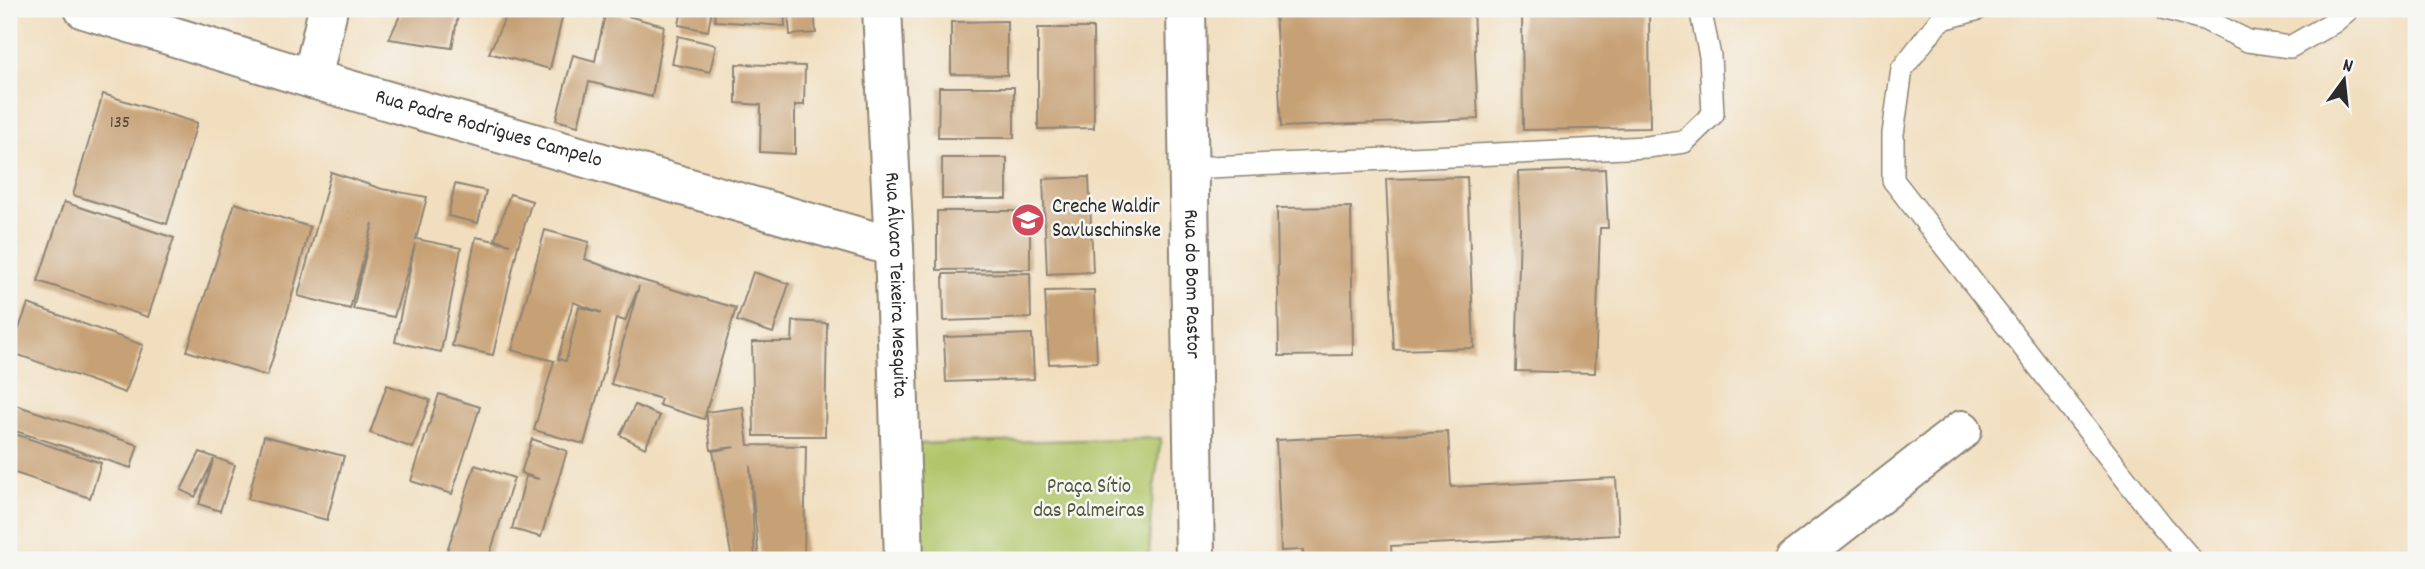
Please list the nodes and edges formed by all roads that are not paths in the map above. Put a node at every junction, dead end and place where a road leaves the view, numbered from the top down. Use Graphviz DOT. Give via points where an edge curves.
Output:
graph roads {
  1 [pos="84,9"];
  2 [pos="328,9"];
  3 [pos="882,9"];
  4 [pos="1186,9"];
  5 [pos="1700,9"];
  6 [pos="1979,9"];
  7 [pos="2166,9"];
  8 [pos="2349,9"];
  9 [pos="312,79"];
  10 [pos="1189,168"];
  11 [pos="894,247"];
  12 [pos="1962,430"];
  13 [pos="904,560"];
  14 [pos="1195,560"];
  15 [pos="1795,560"];
  16 [pos="2192,560"];
  1 -- 9 [label="street, Rua Padre Rodrigues Campelo"];
  2 -- 9 [label="street"];
  3 -- 11 [label="street, Rua Álvaro Teixeira Mesquita"];
  4 -- 10 [label="street, Rua do Bom Pastor"];
  5 -- 10 [label="lane" via="1710,56 1713,114 1684,142 1560,153"];
  6 -- 16 [label="lane" via="1940,20 1902,69 1893,134 1893,180"];
  7 -- 8 [label="lane" via="2206,20 2249,41 2290,47"];
  9 -- 11 [label="street, Rua Padre Rodrigues Campelo"];
  10 -- 14 [label="street, Rua do Bom Pastor"];
  11 -- 13 [label="street, Rua Álvaro Teixeira Mesquita"];
  12 -- 15 [label="street"];
}
